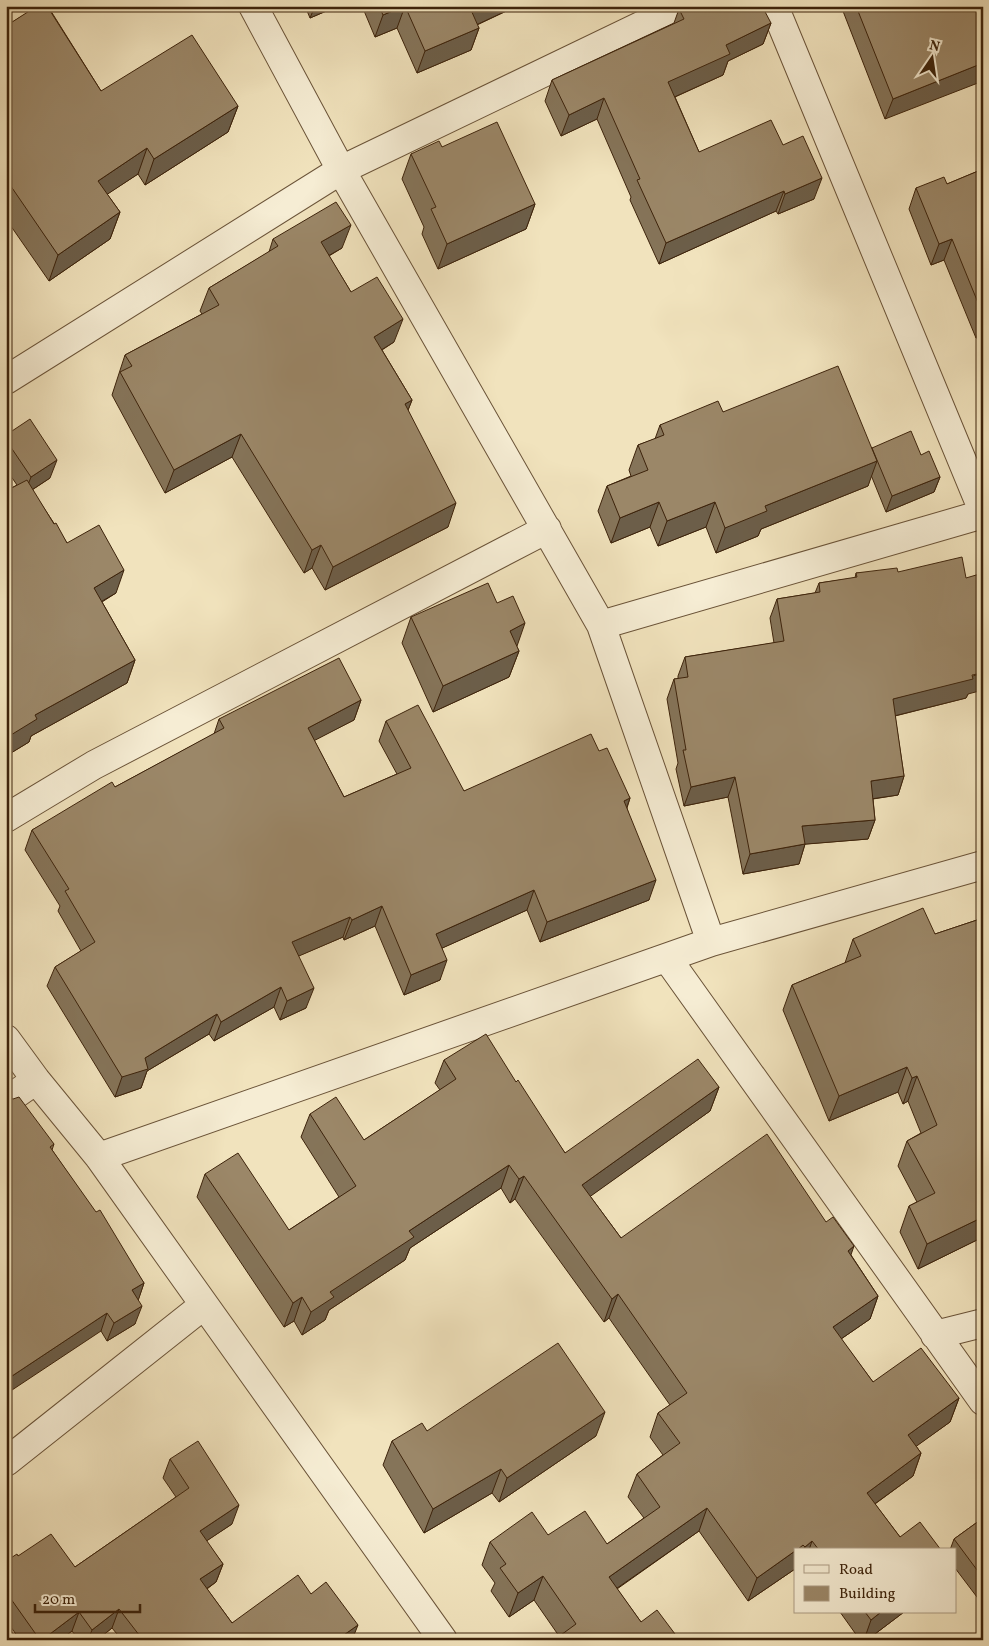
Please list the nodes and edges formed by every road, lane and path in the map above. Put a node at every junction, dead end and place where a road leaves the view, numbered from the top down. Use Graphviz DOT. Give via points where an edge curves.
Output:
graph roads {
  1 [pos="253,6"];
  2 [pos="682,6"];
  3 [pos="774,6"];
  4 [pos="342,170"];
  5 [pos="6,380"];
  6 [pos="983,512"];
  7 [pos="547,528"];
  8 [pos="601,625"];
  9 [pos="6,818"];
  10 [pos="983,865"];
  11 [pos="711,942"];
  12 [pos="666,958"];
  13 [pos="6,1039"];
  14 [pos="36,1080"];
  15 [pos="6,1101"];
  16 [pos="100,1157"];
  17 [pos="204,1305"];
  18 [pos="983,1322"];
  19 [pos="935,1336"];
  20 [pos="983,1401"];
  21 [pos="6,1462"];
  22 [pos="443,1640"];
  1 -- 4 [label="street"];
  2 -- 4 [label="street"];
  3 -- 6 [label="street"];
  4 -- 5 [label="street"];
  4 -- 7 [label="street"];
  6 -- 8 [label="street"];
  7 -- 8 [label="street"];
  7 -- 9 [label="street" via="94,765"];
  8 -- 11 [label="street"];
  10 -- 11 [label="street"];
  11 -- 12 [label="street"];
  12 -- 16 [label="street"];
  12 -- 19 [label="street"];
  13 -- 14 [label="street"];
  14 -- 15 [label="street"];
  14 -- 16 [label="street"];
  16 -- 17 [label="street"];
  17 -- 21 [label="street"];
  17 -- 22 [label="street"];
  18 -- 19 [label="street"];
  19 -- 20 [label="street"];
}
